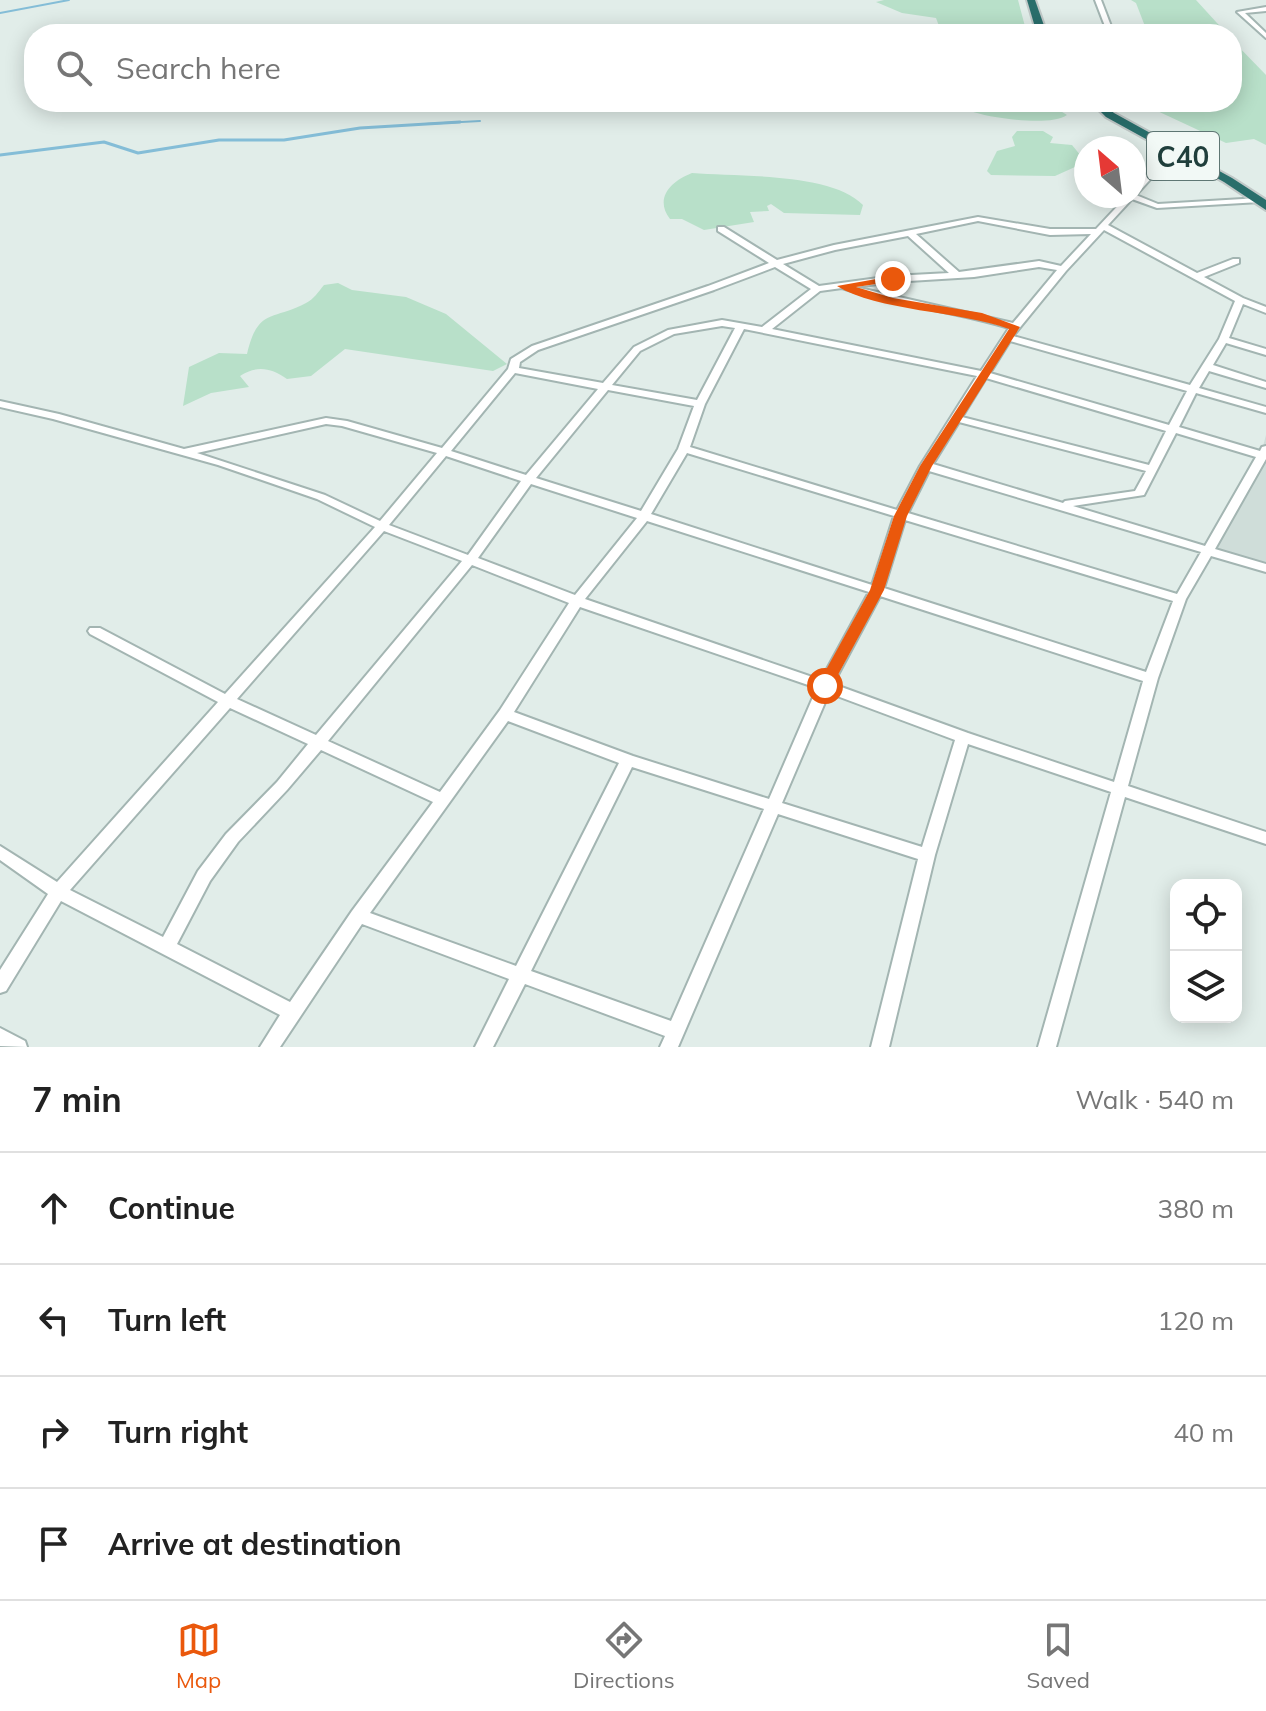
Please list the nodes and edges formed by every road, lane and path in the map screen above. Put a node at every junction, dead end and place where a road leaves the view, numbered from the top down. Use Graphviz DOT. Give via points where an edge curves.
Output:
graph roads {
  1 [pos="1031,0"];
  2 [pos="1098,0"];
  3 [pos="1266,9"];
  4 [pos="1039,24"];
  5 [pos="1107,24"];
  6 [pos="1253,24"];
  7 [pos="1266,25"];
  8 [pos="1266,36"];
  9 [pos="1107,112"];
  10 [pos="1116,112"];
  11 [pos="1173,150"];
  12 [pos="1146,180"];
  13 [pos="1234,180"];
  14 [pos="1264,200"];
  15 [pos="1146,201"];
  16 [pos="1119,208"];
  17 [pos="1100,228"];
  18 [pos="721,229"];
  19 [pos="911,234"];
  20 [pos="1236,261"];
  21 [pos="776,263"];
  22 [pos="1063,269"];
  23 [pos="957,275"];
  24 [pos="1198,276"];
  25 [pos="842,286"];
  26 [pos="817,289"];
  27 [pos="1240,300"];
  28 [pos="1266,310"];
  29 [pos="741,326"];
  30 [pos="765,330"];
  31 [pos="1011,332"];
  32 [pos="1224,339"];
  33 [pos="1266,352"];
  34 [pos="1207,367"];
  35 [pos="513,370"];
  36 [pos="986,375"];
  37 [pos="605,385"];
  38 [pos="1266,385"];
  39 [pos="1194,387"];
  40 [pos="0,404"];
  41 [pos="700,404"];
  42 [pos="1266,410"];
  43 [pos="955,418"];
  44 [pos="1172,429"];
  45 [pos="684,449"];
  46 [pos="182,452"];
  47 [pos="443,453"];
  48 [pos="1266,453"];
  49 [pos="926,466"];
  50 [pos="1151,469"];
  51 [pos="527,481"];
  52 [pos="1067,507"];
  53 [pos="900,516"];
  54 [pos="643,518"];
  55 [pos="382,526"];
  56 [pos="1210,550"];
  57 [pos="471,559"];
  58 [pos="1266,568"];
  59 [pos="877,590"];
  60 [pos="1180,599"];
  61 [pos="577,601"];
  62 [pos="95,631"];
  63 [pos="1151,678"];
  64 [pos="825,686"];
  65 [pos="226,700"];
  66 [pos="505,714"];
  67 [pos="963,737"];
  68 [pos="318,743"];
  69 [pos="628,760"];
  70 [pos="1120,788"];
  71 [pos="443,800"];
  72 [pos="772,806"];
  73 [pos="1266,838"];
  74 [pos="0,852"];
  75 [pos="927,855"];
  76 [pos="58,892"];
  77 [pos="358,916"];
  78 [pos="166,948"];
  79 [pos="519,974"];
  80 [pos="0,985"];
  81 [pos="292,1012"];
  82 [pos="0,1036"];
  83 [pos="672,1039"];
  84 [pos="18,1047"];
  85 [pos="269,1047"];
  86 [pos="484,1047"];
  87 [pos="880,1047"];
  88 [pos="1047,1047"];
  1 -- 4 [label="highway"];
  2 -- 5 [label="street"];
  3 -- 6 [label="street" via="1240,10"];
  6 -- 7 [label="street"];
  6 -- 8 [label="street"];
  9 -- 11 [label="highway, C40"];
  10 -- 13 [label="highway, C40"];
  11 -- 12 [label="street"];
  11 -- 13 [label="highway, C40"];
  13 -- 14 [label="highway, C40"];
  14 -- 15 [label="street" via="1157,206"];
  16 -- 17 [label="street"];
  17 -- 19 [label="street" via="1050,232 978,219"];
  17 -- 22 [label="street"];
  17 -- 24 [label="street"];
  18 -- 21 [label="street"];
  19 -- 21 [label="street"];
  19 -- 23 [label="street"];
  20 -- 24 [label="street"];
  21 -- 26 [label="street"];
  21 -- 35 [label="street" via="535,348 515,361"];
  22 -- 23 [label="street" via="1039,264"];
  22 -- 31 [label="street"];
  23 -- 25 [label="street"];
  24 -- 27 [label="street"];
  25 -- 26 [label="street"];
  25 -- 31 [label="street" via="891,301 982,316"];
  26 -- 30 [label="street"];
  27 -- 28 [label="street"];
  27 -- 32 [label="street"];
  29 -- 30 [label="street"];
  29 -- 37 [label="street" via="704,325 653,339"];
  29 -- 41 [label="street"];
  30 -- 36 [label="street"];
  31 -- 36 [label="street"];
  31 -- 39 [label="street"];
  32 -- 33 [label="street"];
  32 -- 34 [label="street"];
  34 -- 38 [label="street"];
  34 -- 39 [label="street"];
  35 -- 37 [label="street"];
  35 -- 47 [label="street"];
  36 -- 43 [label="street"];
  36 -- 44 [label="street"];
  37 -- 41 [label="street"];
  37 -- 51 [label="street"];
  39 -- 42 [label="street"];
  39 -- 44 [label="street"];
  40 -- 46 [label="street"];
  41 -- 45 [label="street"];
  43 -- 49 [label="street"];
  43 -- 50 [label="street"];
  44 -- 48 [label="street"];
  44 -- 50 [label="street"];
  45 -- 53 [label="street"];
  45 -- 54 [label="street"];
  46 -- 47 [label="street" via="326,421"];
  46 -- 55 [label="street" via="321,497"];
  47 -- 51 [label="street"];
  47 -- 55 [label="street"];
  48 -- 56 [label="street"];
  49 -- 52 [label="street"];
  49 -- 53 [label="street"];
  50 -- 52 [label="street" via="1137,495 1097,497"];
  51 -- 54 [label="street"];
  51 -- 57 [label="street"];
  52 -- 56 [label="street"];
  53 -- 59 [label="street"];
  53 -- 60 [label="street"];
  54 -- 59 [label="street"];
  54 -- 61 [label="street"];
  55 -- 57 [label="street"];
  55 -- 65 [label="street"];
  56 -- 58 [label="street"];
  56 -- 60 [label="street"];
  57 -- 61 [label="street"];
  57 -- 68 [label="street"];
  59 -- 63 [label="street"];
  59 -- 64 [label="street"];
  60 -- 63 [label="street"];
  61 -- 64 [label="street"];
  61 -- 66 [label="street"];
  62 -- 65 [label="street"];
  63 -- 70 [label="street"];
  64 -- 67 [label="street"];
  64 -- 72 [label="street"];
  65 -- 68 [label="street"];
  65 -- 76 [label="street"];
  66 -- 69 [label="street"];
  66 -- 71 [label="street"];
  67 -- 70 [label="street"];
  67 -- 75 [label="street"];
  68 -- 71 [label="street"];
  68 -- 78 [label="street" via="232,838 204,876"];
  69 -- 72 [label="street"];
  69 -- 79 [label="street"];
  70 -- 73 [label="street"];
  70 -- 88 [label="street"];
  71 -- 77 [label="street"];
  72 -- 75 [label="street"];
  72 -- 83 [label="street"];
  74 -- 76 [label="street"];
  75 -- 87 [label="street"];
  76 -- 78 [label="street"];
  76 -- 80 [label="street"];
  77 -- 79 [label="street"];
  77 -- 81 [label="street"];
  78 -- 81 [label="street"];
  79 -- 83 [label="street"];
  79 -- 86 [label="street"];
  81 -- 85 [label="street"];
  82 -- 84 [label="street"];
}
